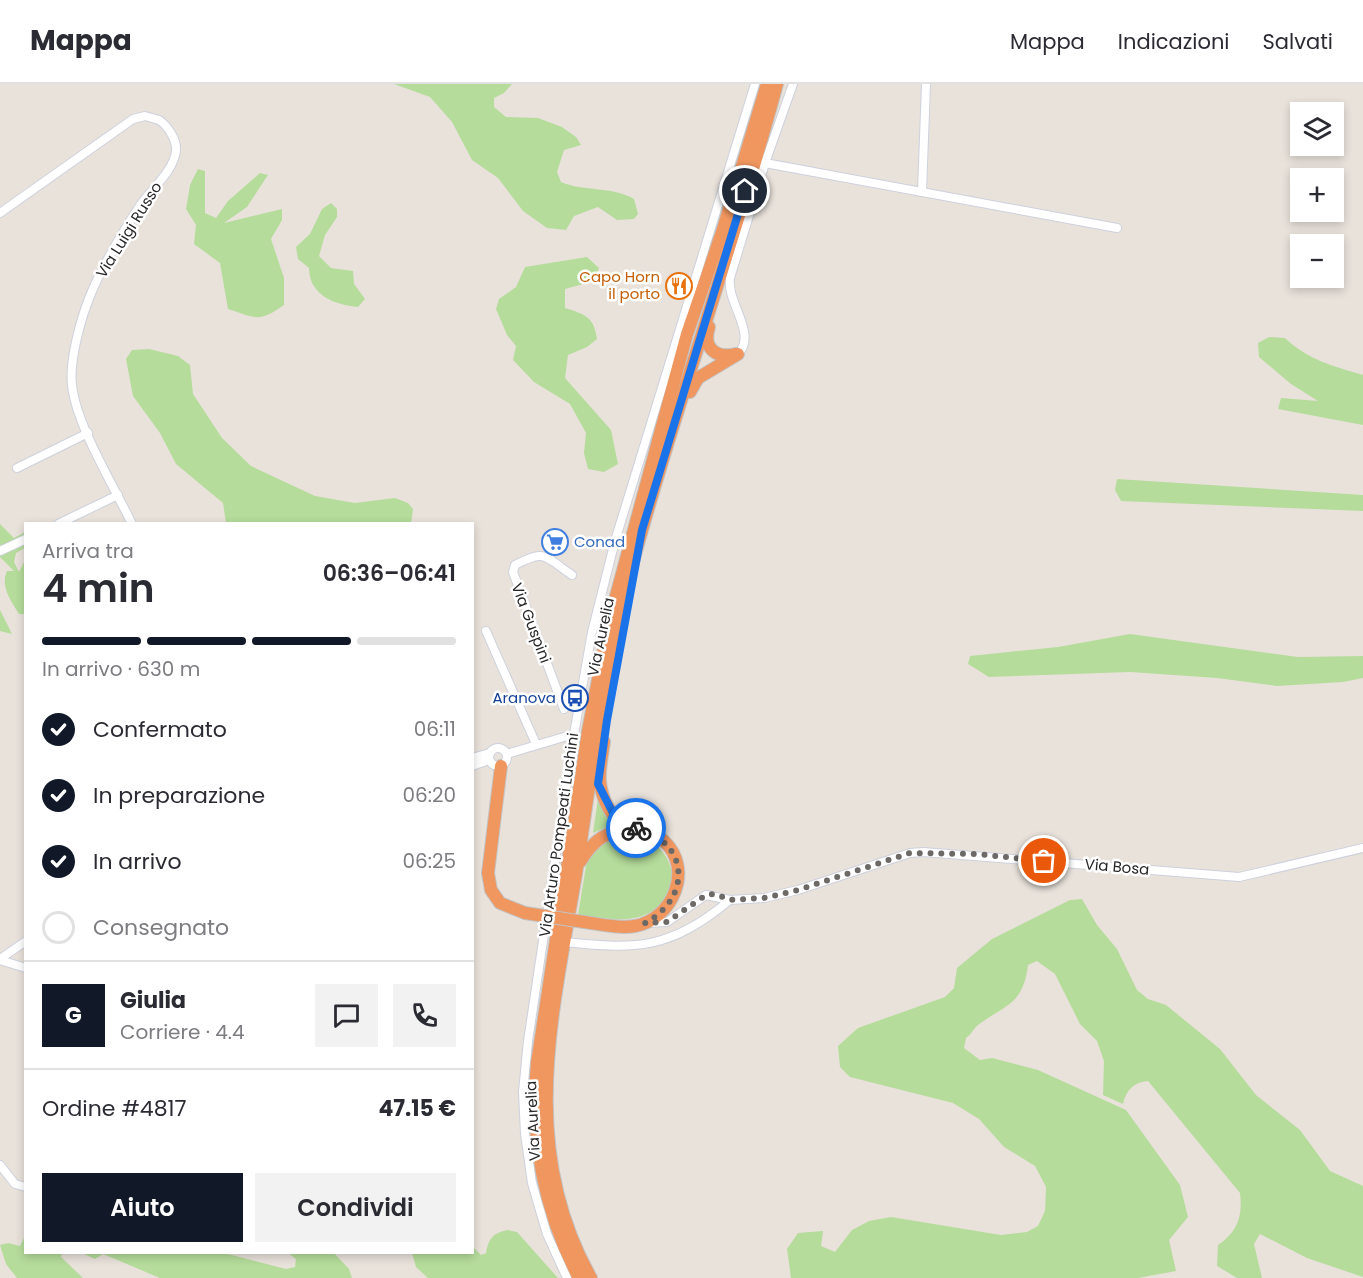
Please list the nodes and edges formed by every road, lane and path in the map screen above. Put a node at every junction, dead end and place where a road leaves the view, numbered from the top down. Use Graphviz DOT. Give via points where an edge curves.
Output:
graph roads {
  1 [pos="755,84"];
  2 [pos="766,84"];
  3 [pos="777,84"];
  4 [pos="793,84"];
  5 [pos="926,84"];
  6 [pos="765,163"];
  7 [pos="922,192"];
  8 [pos="0,213"];
  9 [pos="1117,228"];
  10 [pos="718,278"];
  11 [pos="738,354"];
  12 [pos="88,433"];
  13 [pos="666,448"];
  14 [pos="17,468"];
  15 [pos="118,495"];
  16 [pos="62,522"];
  17 [pos="131,522"];
  18 [pos="642,530"];
  19 [pos="24,540"];
  20 [pos="0,550"];
  21 [pos="572,575"];
  22 [pos="486,631"];
  23 [pos="564,709"];
  24 [pos="574,734"];
  25 [pos="536,744"];
  26 [pos="474,758"];
  27 [pos="497,758"];
  28 [pos="474,765"];
  29 [pos="598,784"];
  30 [pos="634,828"];
  31 [pos="1363,848"];
  32 [pos="576,869"];
  33 [pos="730,900"];
  34 [pos="645,923"];
  35 [pos="565,942"];
  36 [pos="24,943"];
  37 [pos="0,960"];
  38 [pos="24,968"];
  39 [pos="0,1165"];
  40 [pos="24,1187"];
  41 [pos="567,1278"];
  42 [pos="579,1278"];
  43 [pos="591,1278"];
  1 -- 24 [label="street, Via Arturo Pompeati Luchini" via="611,555 592,632"];
  2 -- 42 [label="highway, Via Aurelia" via="687,334 646,480 610,618 588,731 535,1094 537,1146 546,1189 564,1248"];
  3 -- 10 [label="highway, Via Aurelia"];
  4 -- 6 [label="street"];
  5 -- 7 [label="street"];
  6 -- 7 [label="street"];
  6 -- 11 [label="street" via="730,282 731,299 745,336"];
  7 -- 9 [label="street"];
  8 -- 12 [label="street, Via Luigi Russo" via="133,119 145,116 159,120 174,140 173,161 110,255 87,303 71,377 75,401"];
  10 -- 11 [label="highway" via="706,342 719,355"];
  10 -- 13 [label="highway, Via Aurelia"];
  11 -- 13 [label="highway" via="694,381"];
  12 -- 14 [label="street"];
  12 -- 15 [label="street, Via Luigi Russo"];
  13 -- 18 [label="highway, Via Aurelia"];
  15 -- 16 [label="street"];
  15 -- 17 [label="street, Via Luigi Russo"];
  18 -- 29 [label="highway"];
  18 -- 32 [label="highway, Via Aurelia" via="612,652"];
  19 -- 20 [label="street"];
  21 -- 23 [label="street, Via Guspini" via="541,554 515,565 513,572"];
  22 -- 25 [label="street"];
  24 -- 25 [label="street"];
  24 -- 41 [label="street, Via Arturo Pompeati Luchini" via="523,1092 532,1183"];
  25 -- 27 [label="street"];
  26 -- 27 [label="street"];
  27 -- 28 [label="street"];
  27 -- 34 [label="highway, bridge" via="488,880 500,903 525,913 584,922 626,927"];
  29 -- 30 [label="highway" via="614,815"];
  29 -- 32 [label="highway"];
  30 -- 32 [label="highway" via="598,838"];
  30 -- 34 [label="highway" via="664,841 678,869 672,901"];
  31 -- 33 [label="street, Via Bosa" via="1239,877 910,853 798,890"];
  32 -- 35 [label="highway, Via Aurelia"];
  33 -- 34 [label="street, Via Bosa" via="706,895 667,922"];
  33 -- 35 [label="street" via="690,928 653,944 620,947"];
  35 -- 43 [label="highway, Via Aurelia" via="546,1067 547,1141 561,1211"];
  36 -- 37 [label="street"];
  37 -- 38 [label="street"];
  39 -- 40 [label="street" via="15,1185"];
}
